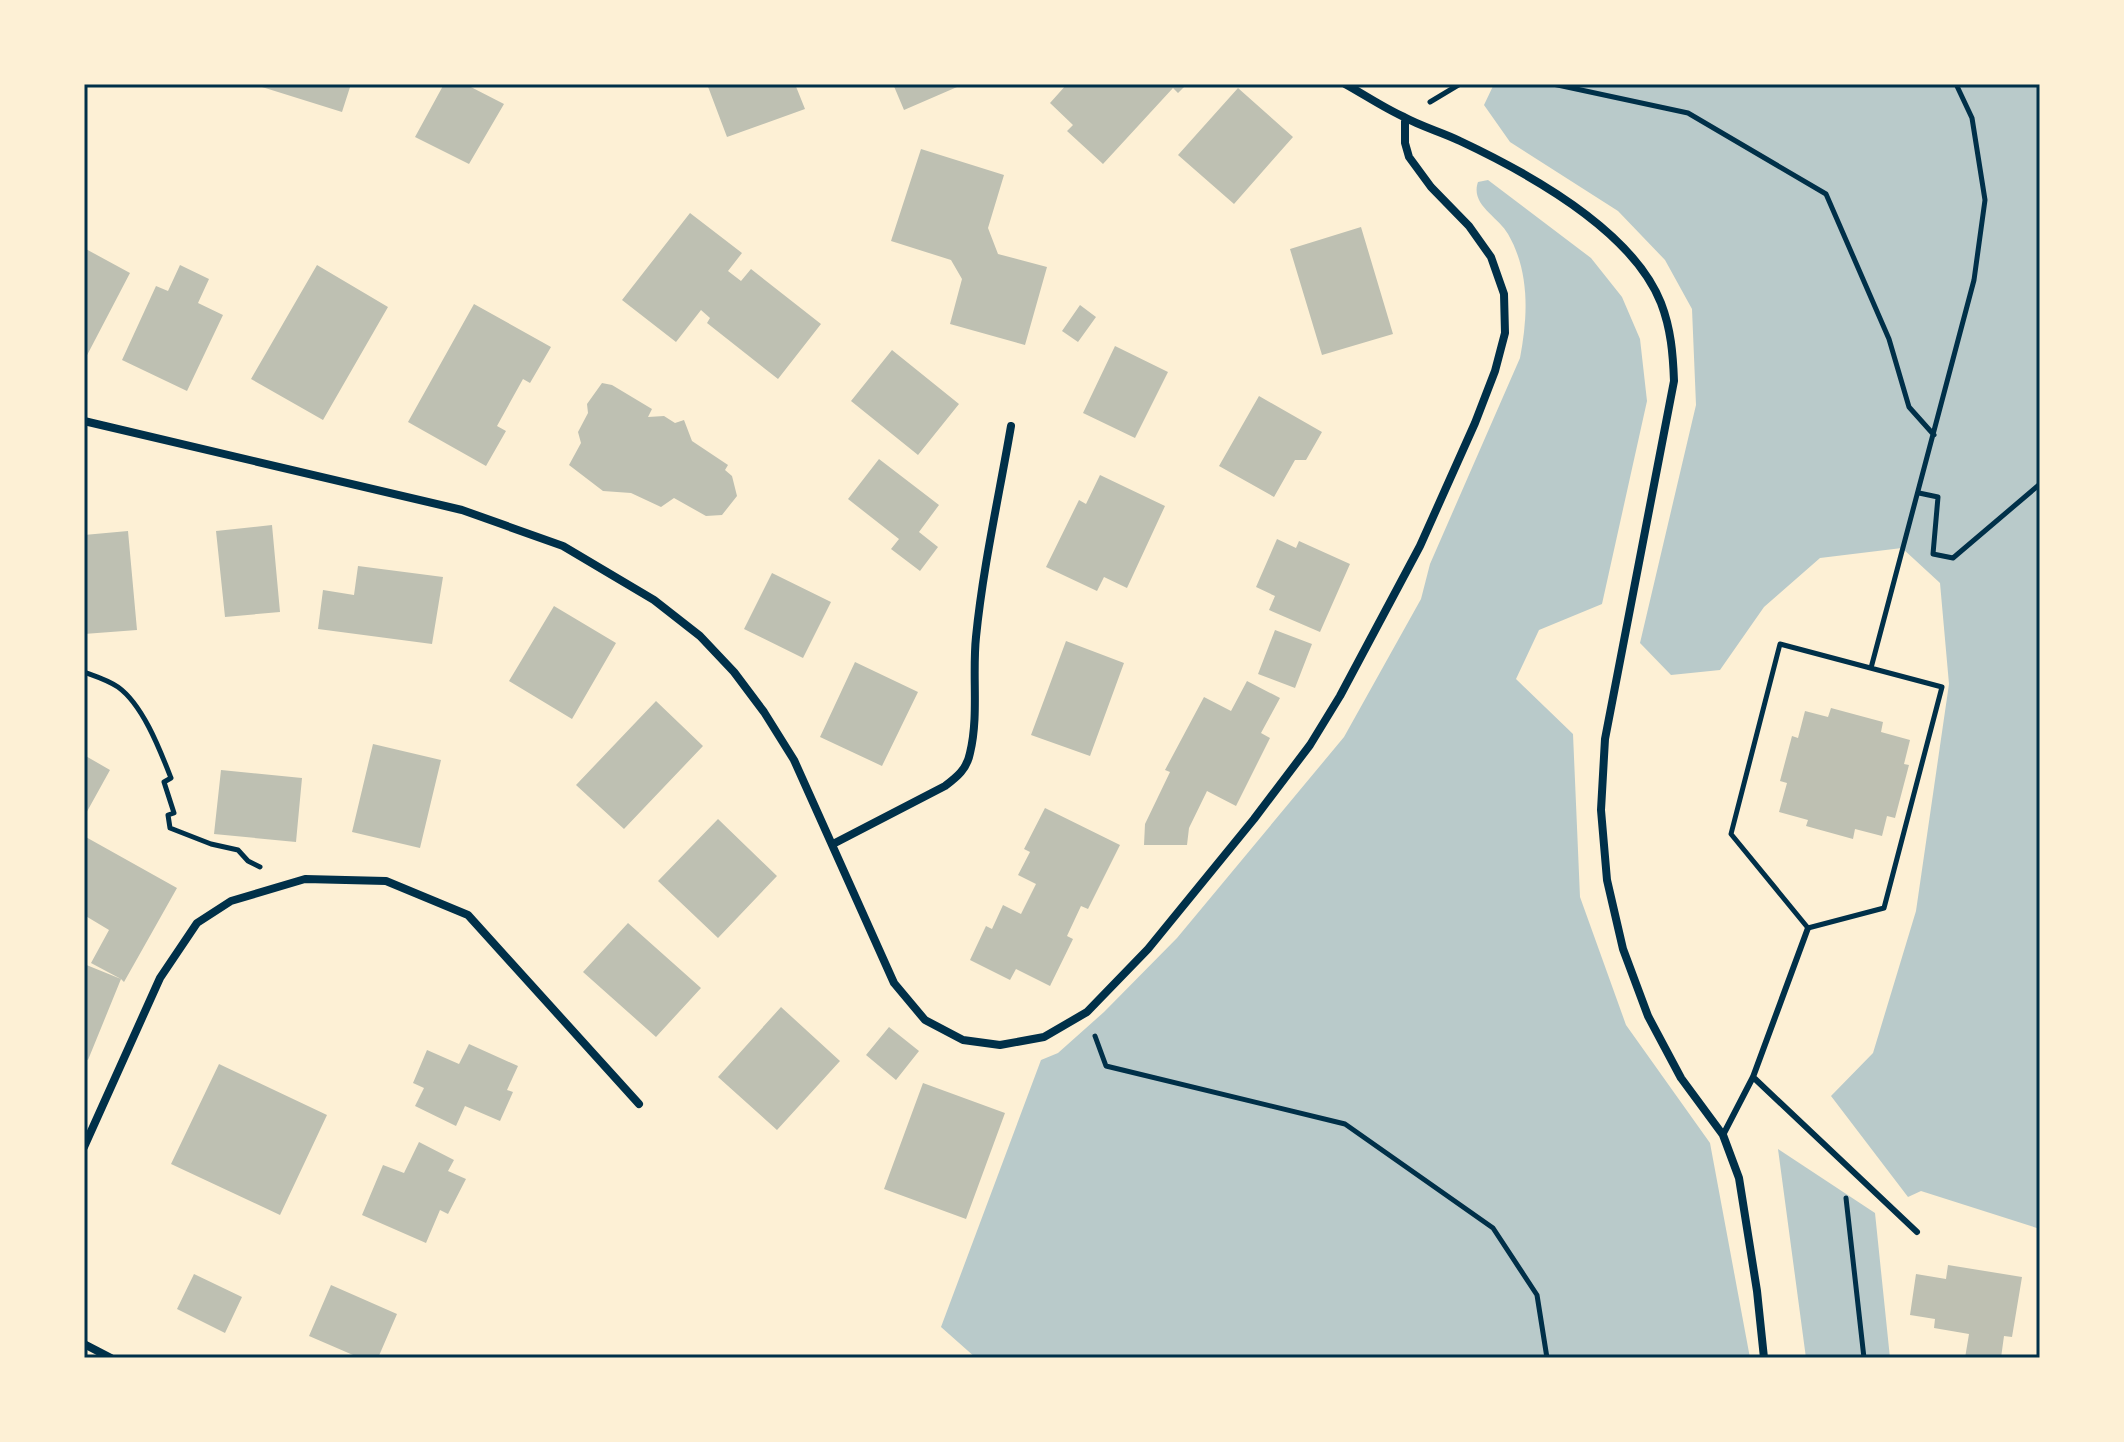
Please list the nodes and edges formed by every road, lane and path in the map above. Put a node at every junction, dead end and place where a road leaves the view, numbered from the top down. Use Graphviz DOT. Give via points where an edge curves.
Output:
graph roads {
  1 [pos="1345,84"];
  2 [pos="1553,84"];
  3 [pos="1956,84"];
  4 [pos="1405,118"];
  5 [pos="84,421"];
  6 [pos="1011,426"];
  7 [pos="1935,436"];
  8 [pos="2040,484"];
  9 [pos="1919,493"];
  10 [pos="1871,668"];
  11 [pos="84,672"];
  12 [pos="833,844"];
  13 [pos="248,861"];
  14 [pos="1808,928"];
  15 [pos="1087,1012"];
  16 [pos="1753,1077"];
  17 [pos="639,1104"];
  18 [pos="1723,1135"];
  19 [pos="84,1147"];
  20 [pos="1842,1161"];
  21 [pos="1917,1232"];
  22 [pos="84,1344"];
  23 [pos="111,1358"];
  24 [pos="1547,1358"];
  25 [pos="1764,1358"];
  26 [pos="1864,1358"];
  1 -- 4 [label="street"];
  2 -- 7 [label="path" via="1688,113 1826,194 1889,339 1909,407"];
  3 -- 7 [label="path" via="1972,118 1985,200 1974,280"];
  4 -- 15 [label="street" via="1405,143 1419,174 1491,257 1504,294 1505,320 1495,371 1420,546 1310,745 1148,949"];
  4 -- 18 [label="street" via="1460,141 1579,210 1641,267 1660,302 1672,341 1674,381 1605,739 1601,810 1607,880 1623,949 1648,1016 1681,1078"];
  5 -- 12 [label="street" via="462,510 563,546 609,571 700,636 734,672 794,760"];
  6 -- 12 [label="street" via="976,640 966,766 945,786"];
  7 -- 9 [label="path"];
  8 -- 9 [label="path" via="1953,558 1933,554 1938,497"];
  9 -- 10 [label="path"];
  10 -- 14 [label="path" via="1942,687 1884,908"];
  10 -- 14 [label="path" via="1780,644 1731,834"];
  11 -- 13 [label="path" via="119,688 146,719 171,778 164,782 174,805 174,813 168,815 170,828 238,850"];
  12 -- 15 [label="street" via="894,983 925,1020 963,1040 1000,1045 1044,1037"];
  14 -- 16 [label="lane"];
  15 -- 24 [label="path" via="1106,1066 1345,1124 1493,1228 1537,1295"];
  16 -- 18 [label="lane"];
  16 -- 20 [label="lane"];
  17 -- 19 [label="street" via="468,915 386,881 305,879 231,901 197,923 160,978"];
  18 -- 25 [label="street" via="1739,1178"];
  20 -- 21 [label="lane"];
  20 -- 26 [label="path"];
  22 -- 23 [label="street"];
}
